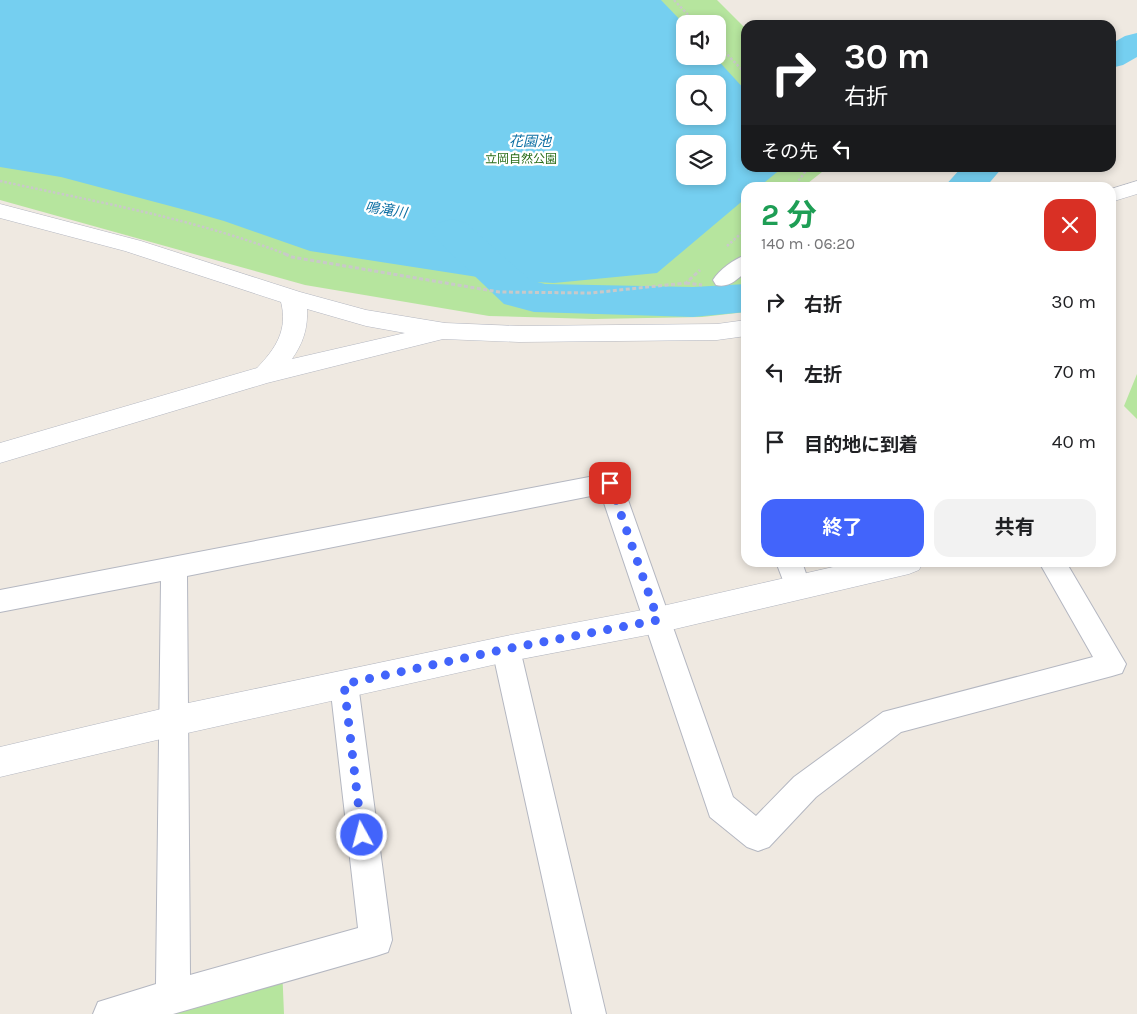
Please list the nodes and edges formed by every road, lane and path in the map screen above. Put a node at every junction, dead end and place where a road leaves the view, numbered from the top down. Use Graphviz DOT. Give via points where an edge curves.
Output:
graph roads {
  1 [pos="674,0"];
  2 [pos="688,15"];
  3 [pos="726,53"];
  4 [pos="741,69"];
  5 [pos="0,181"];
  6 [pos="1137,187"];
  7 [pos="1116,194"];
  8 [pos="0,211"];
  9 [pos="741,233"];
  10 [pos="726,247"];
  11 [pos="706,265"];
  12 [pos="741,266"];
  13 [pos="723,280"];
  14 [pos="292,297"];
  15 [pos="741,329"];
  16 [pos="445,331"];
  17 [pos="266,374"];
  18 [pos="0,453"];
  19 [pos="174,567"];
  20 [pos="864,567"];
  21 [pos="1055,567"];
  22 [pos="793,575"];
  23 [pos="0,601"];
  24 [pos="658,620"];
  25 [pos="506,649"];
  26 [pos="344,684"];
  27 [pos="174,722"];
  28 [pos="0,762"];
  29 [pos="173,997"];
  30 [pos="110,1014"];
  31 [pos="589,1014"];
  1 -- 2 [label="path"];
  3 -- 4 [label="path"];
  5 -- 11 [label="path" via="157,215 247,239 292,257 499,292 591,293 686,283"];
  6 -- 7 [label="street"];
  8 -- 14 [label="street" via="133,246"];
  9 -- 10 [label="path"];
  12 -- 13 [label="street"];
  14 -- 16 [label="street" via="366,318"];
  14 -- 17 [label="street" via="296,327 291,343"];
  15 -- 16 [label="street" via="718,332 519,334"];
  16 -- 17 [label="street"];
  17 -- 18 [label="street"];
  19 -- 23 [label="street"];
  19 -- 24 [label="street" via="610,483"];
  19 -- 27 [label="street"];
  20 -- 22 [label="street"];
  21 -- 24 [label="street" via="1112,664 893,721 805,787 758,836 721,807"];
  22 -- 24 [label="street"];
  24 -- 25 [label="street"];
  25 -- 26 [label="street"];
  25 -- 31 [label="street"];
  26 -- 27 [label="street"];
  26 -- 29 [label="street" via="376,940"];
  27 -- 28 [label="street"];
  27 -- 29 [label="street"];
  29 -- 30 [label="street"];
}
